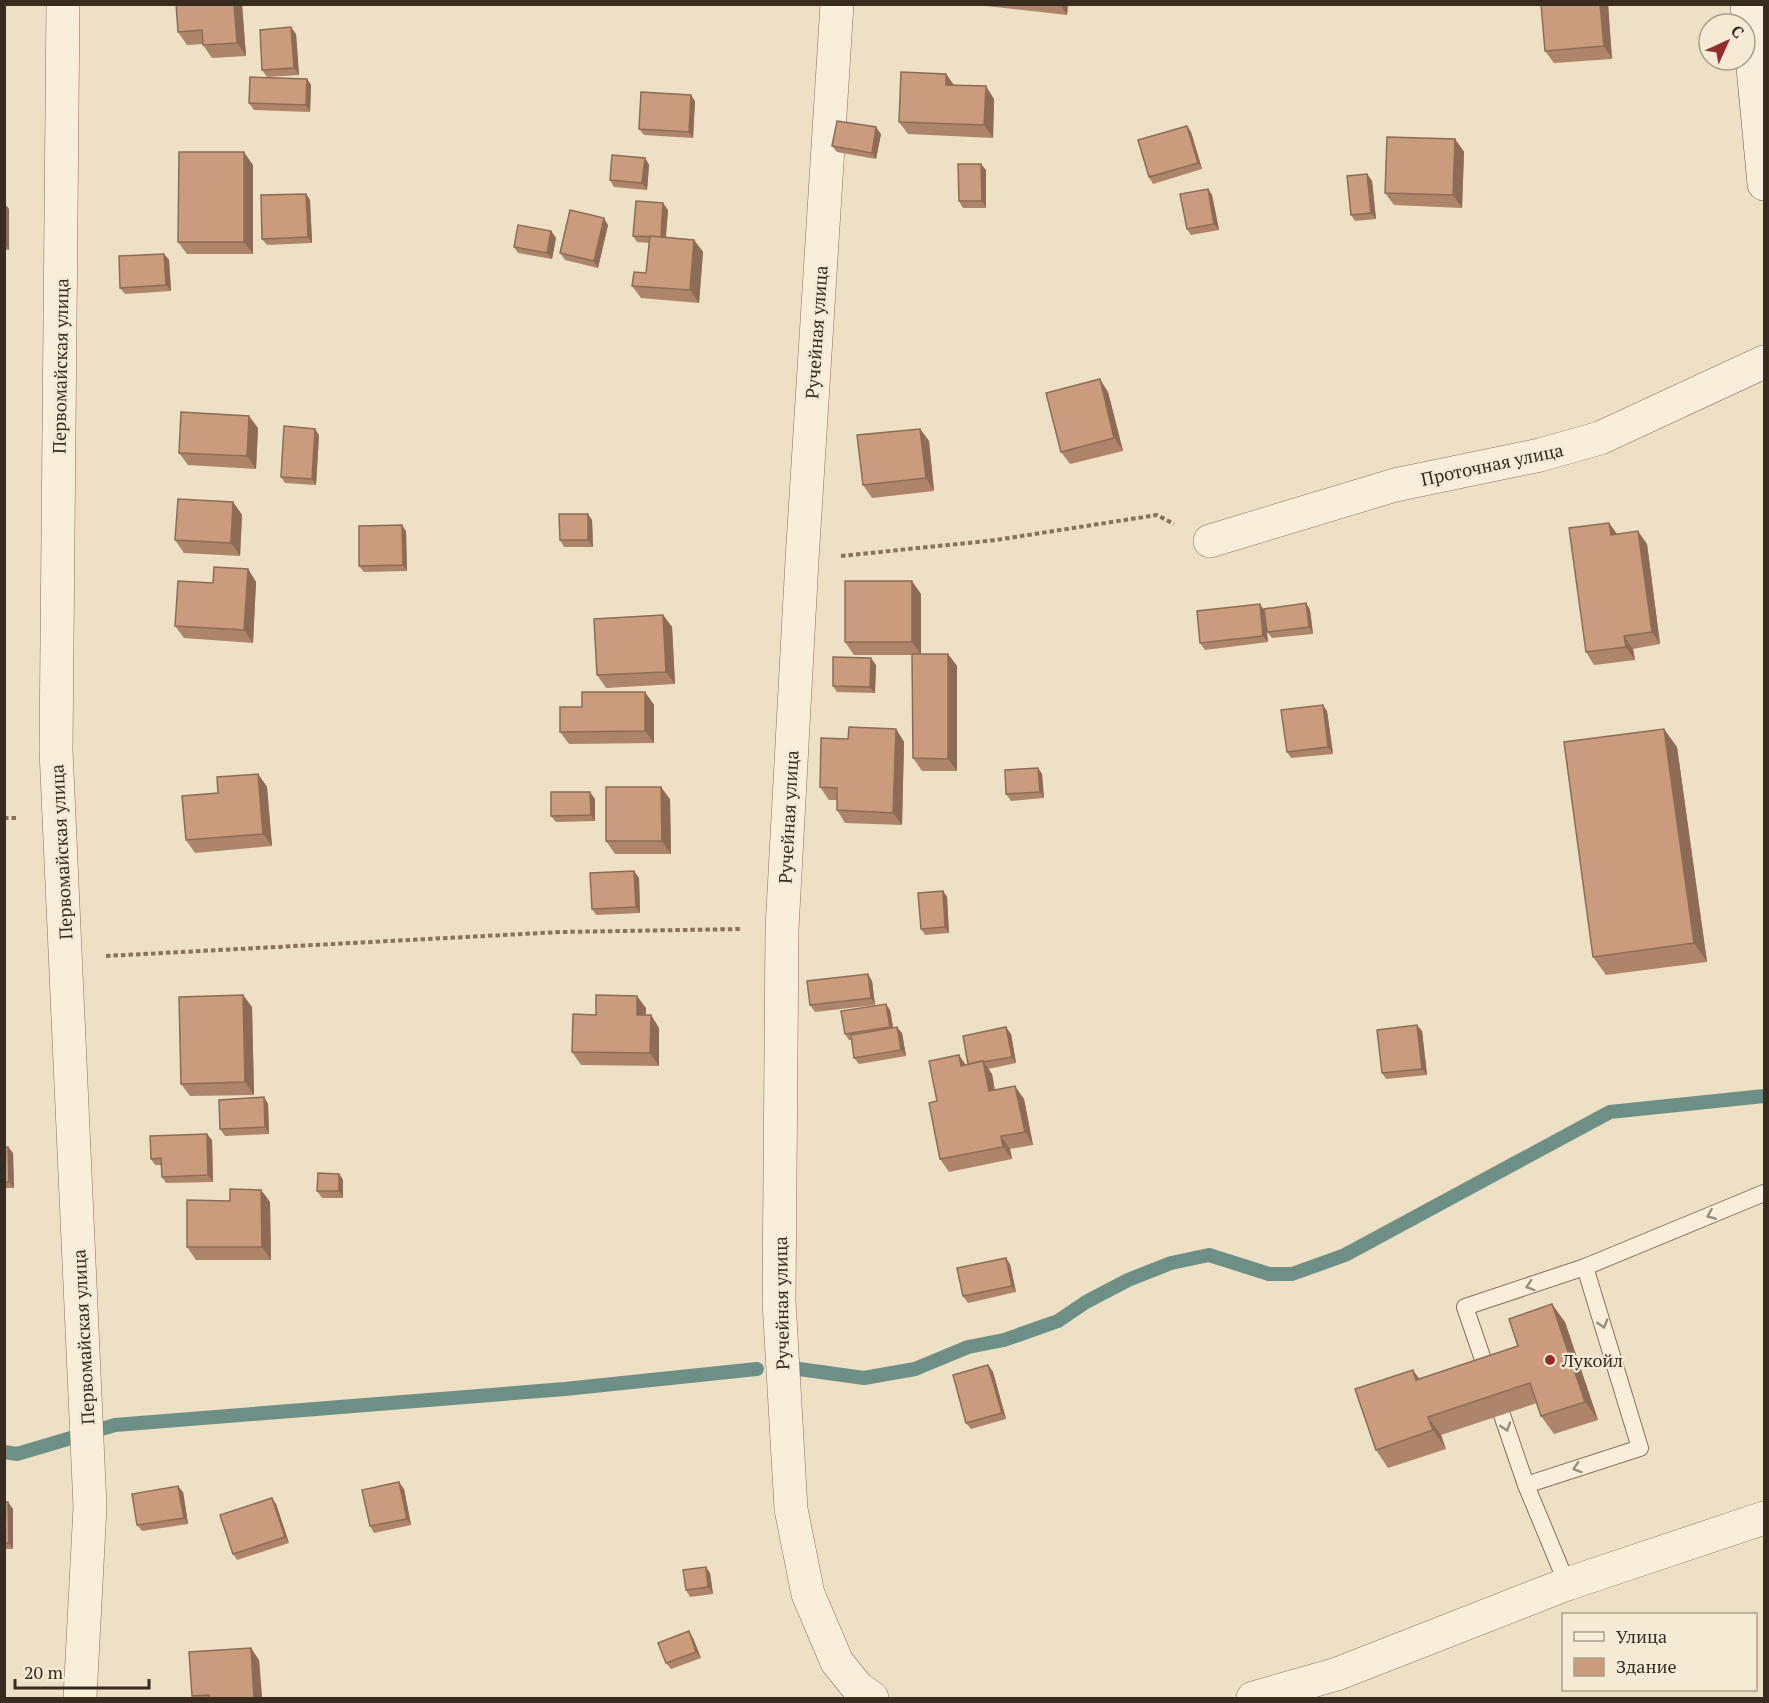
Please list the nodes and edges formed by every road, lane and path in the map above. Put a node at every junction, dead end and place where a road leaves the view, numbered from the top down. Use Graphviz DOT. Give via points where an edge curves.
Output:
graph roads {
  1 [pos="63,4"];
  2 [pos="837,4"];
  3 [pos="1747,4"];
  4 [pos="1764,184"];
  5 [pos="1764,362"];
  6 [pos="1210,541"];
  7 [pos="801,560"];
  8 [pos="782,928"];
  9 [pos="66,959"];
  10 [pos="1764,1193"];
  11 [pos="1585,1268"];
  12 [pos="1526,1485"];
  13 [pos="1764,1518"];
  14 [pos="1567,1584"];
  15 [pos="80,1698"];
  16 [pos="872,1698"];
  17 [pos="1253,1698"];
  1 -- 9 [label="street, Первомайская улица" via="56,750"];
  2 -- 7 [label="street, Ручейная улица"];
  3 -- 4 [label="street"];
  5 -- 6 [label="street, Проточная улица" via="1600,438 1540,456 1395,485"];
  6 -- 7 [label="path" via="1157,515 996,540"];
  7 -- 8 [label="street, Ручейная улица"];
  8 -- 9 [label="path" via="560,932"];
  8 -- 16 [label="street, Ручейная улица" via="779,1300 791,1509 808,1594 821,1627 837,1662 858,1688"];
  9 -- 15 [label="street, Первомайская улица" via="90,1507"];
  10 -- 11 [label="lane, one-way"];
  11 -- 12 [label="lane, one-way" via="1640,1448"];
  11 -- 12 [label="lane, one-way" via="1465,1307"];
  12 -- 14 [label="lane"];
  13 -- 14 [label="street"];
  14 -- 17 [label="street" via="1337,1674"];
}
